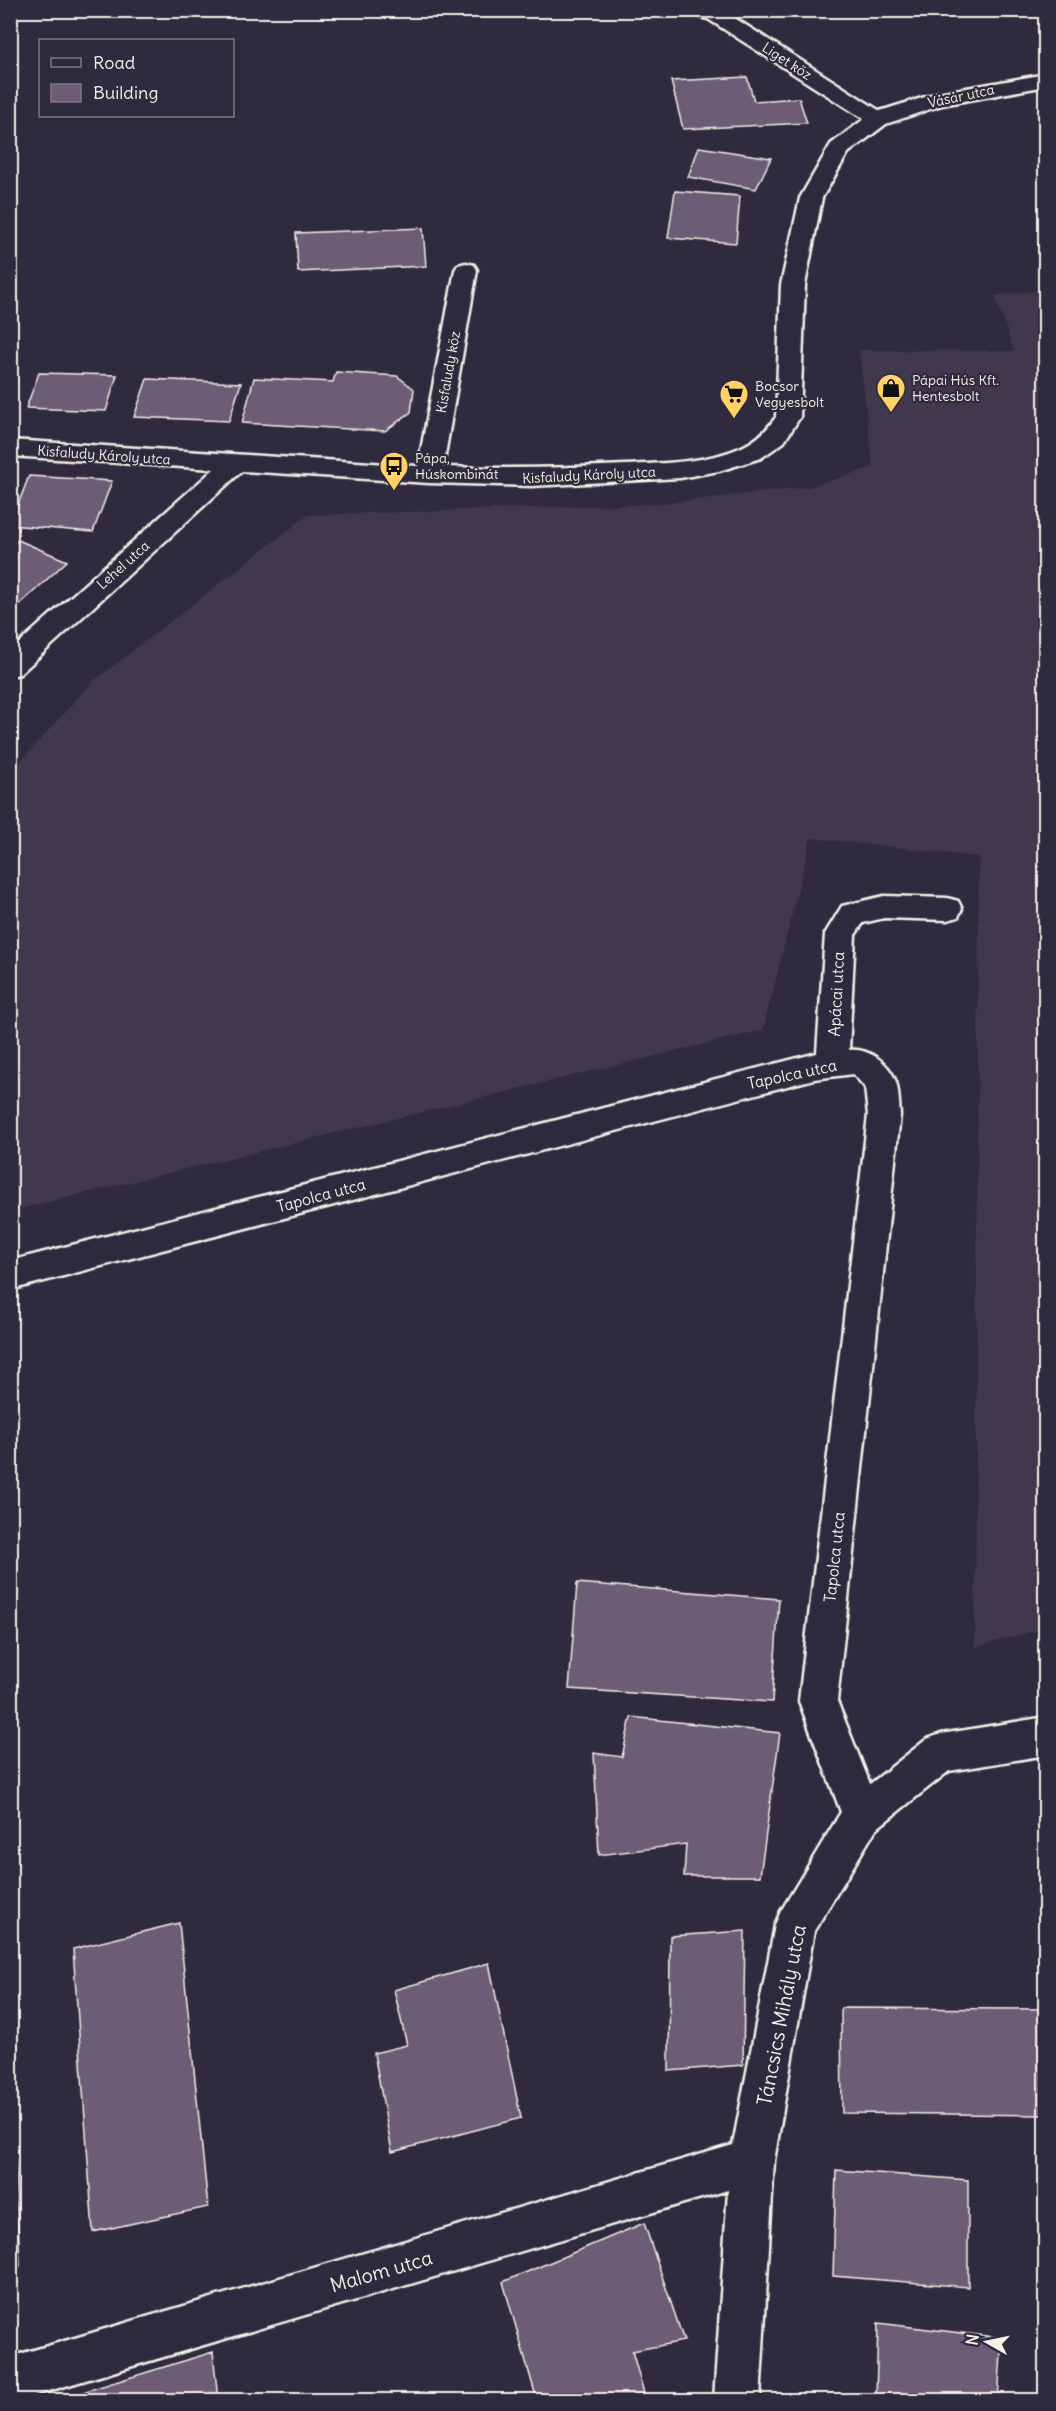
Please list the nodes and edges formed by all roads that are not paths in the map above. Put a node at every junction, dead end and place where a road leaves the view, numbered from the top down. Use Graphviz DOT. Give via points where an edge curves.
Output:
graph roads {
  1 [pos="693,10"];
  2 [pos="1046,80"];
  3 [pos="879,119"];
  4 [pos="466,270"];
  5 [pos="10,448"];
  6 [pos="235,464"];
  7 [pos="429,475"];
  8 [pos="10,667"];
  9 [pos="947,909"];
  10 [pos="832,1064"];
  11 [pos="10,1276"];
  12 [pos="1046,1736"];
  13 [pos="862,1815"];
  14 [pos="752,2161"];
  15 [pos="10,2380"];
  16 [pos="737,2400"];
  1 -- 3 [label="street, Liget köz" via="714,14"];
  2 -- 3 [label="street, Vásár utca" via="938,99"];
  3 -- 7 [label="street, Kisfaludy Károly utca" via="838,149 811,198 793,285 788,417 774,437 752,452 680,470 531,478"];
  4 -- 7 [label="street, Kisfaludy köz"];
  5 -- 6 [label="street, Kisfaludy Károly utca"];
  6 -- 7 [label="street, Kisfaludy Károly utca"];
  6 -- 8 [label="street, Lehel utca"];
  9 -- 10 [label="street, Apácai utca" via="884,907 854,915 840,934"];
  10 -- 11 [label="street, Tapolca utca"];
  10 -- 13 [label="street, Tapolca utca" via="860,1061 880,1082 884,1115 818,1701"];
  12 -- 13 [label="street, Táncsics Mihály utca" via="941,1753"];
  13 -- 14 [label="street, Táncsics Mihály utca" via="795,1925"];
  14 -- 15 [label="street, Malom utca"];
  14 -- 16 [label="street, Táncsics Mihály utca"];
}
